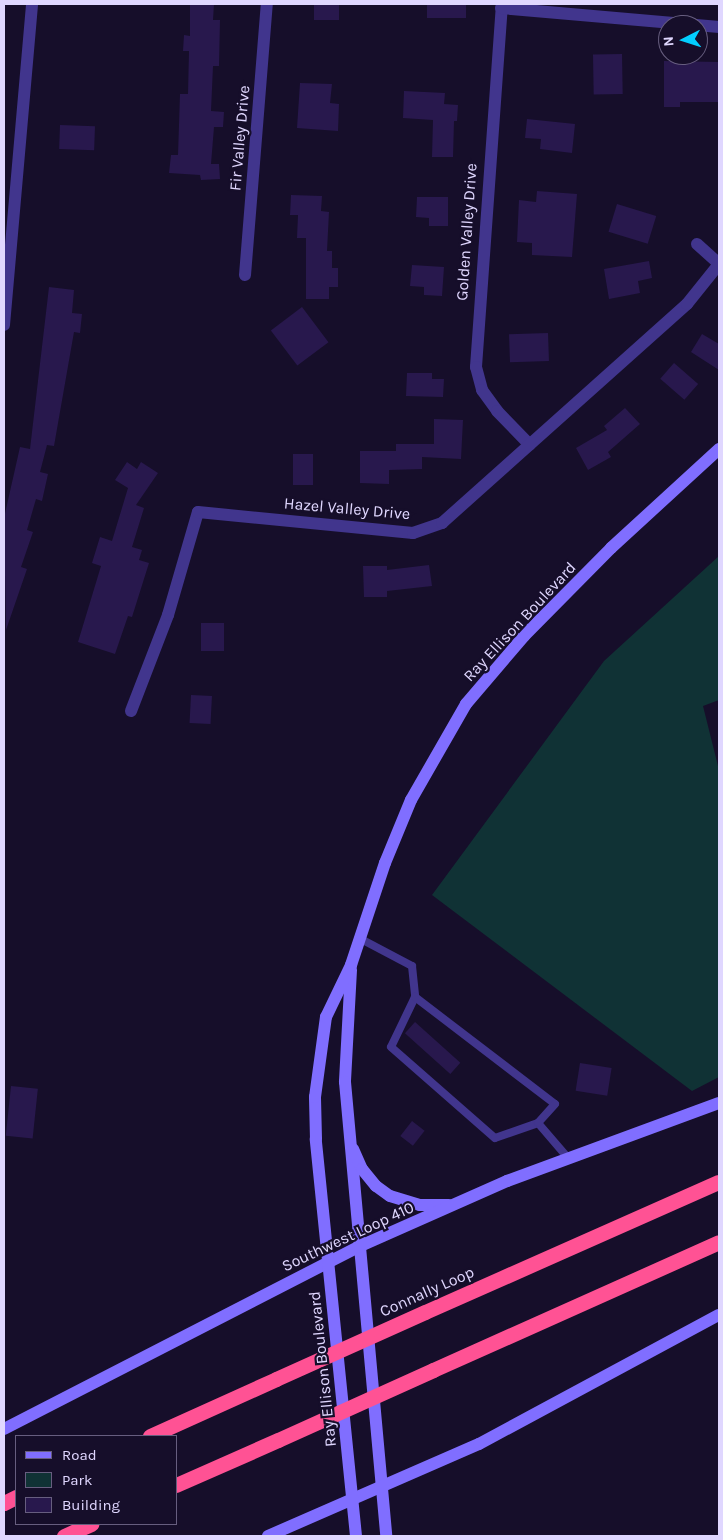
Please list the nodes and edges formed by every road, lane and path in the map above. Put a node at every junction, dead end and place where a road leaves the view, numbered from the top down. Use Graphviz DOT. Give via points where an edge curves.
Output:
graph roads {
  1 [pos="32,4"];
  2 [pos="267,4"];
  3 [pos="501,6"];
  4 [pos="719,27"];
  5 [pos="697,244"];
  6 [pos="719,264"];
  7 [pos="245,275"];
  8 [pos="4,325"];
  9 [pos="530,444"];
  10 [pos="719,449"];
  11 [pos="131,711"];
  12 [pos="359,938"];
  13 [pos="351,965"];
  14 [pos="415,997"];
  15 [pos="719,1103"];
  16 [pos="538,1123"];
  17 [pos="348,1140"];
  18 [pos="568,1158"];
  19 [pos="719,1182"];
  20 [pos="454,1204"];
  21 [pos="719,1242"];
  22 [pos="358,1247"];
  23 [pos="329,1262"];
  24 [pos="719,1315"];
  25 [pos="4,1429"];
  26 [pos="152,1435"];
  27 [pos="178,1484"];
  28 [pos="382,1487"];
  29 [pos="353,1500"];
  30 [pos="89,1525"];
  31 [pos="64,1536"];
  32 [pos="273,1536"];
  33 [pos="356,1536"];
  34 [pos="386,1536"];
  1 -- 8 [label="street"];
  2 -- 7 [label="street, Fir Valley Drive"];
  3 -- 4 [label="street"];
  3 -- 9 [label="street, Golden Valley Drive" via="476,367 482,390 497,411"];
  5 -- 6 [label="street, Hazel Valley Drive"];
  6 -- 9 [label="street, Hazel Valley Drive" via="687,304"];
  9 -- 11 [label="street, Hazel Valley Drive" via="442,523 413,533 198,512 168,615"];
  10 -- 12 [label="main road, Ray Ellison Boulevard" via="524,636 466,704 411,800"];
  12 -- 13 [label="main road, Ray Ellison Boulevard"];
  12 -- 14 [label="lane" via="412,966"];
  13 -- 17 [label="main road, Ray Ellison Boulevard" via="345,1082"];
  13 -- 23 [label="main road, Ray Ellison Boulevard" via="326,1017 315,1096"];
  14 -- 16 [label="lane" via="555,1104"];
  14 -- 16 [label="lane" via="391,1047 495,1138"];
  15 -- 18 [label="main road, Southwest Loop 410"];
  16 -- 18 [label="lane"];
  17 -- 20 [label="main road" via="362,1169 376,1186 390,1196 420,1205"];
  17 -- 22 [label="main road, Ray Ellison Boulevard"];
  18 -- 20 [label="main road, Southwest Loop 410"];
  19 -- 26 [label="highway, Connally Loop, bridge"];
  20 -- 22 [label="main road, Southwest Loop 410"];
  21 -- 27 [label="highway, bridge"];
  22 -- 23 [label="main road, Southwest Loop 410"];
  22 -- 28 [label="main road, Ray Ellison Boulevard"];
  23 -- 25 [label="main road, Southwest Loop 410"];
  23 -- 29 [label="main road, Ray Ellison Boulevard"];
  24 -- 28 [label="main road" via="479,1444"];
  28 -- 29 [label="main road"];
  28 -- 34 [label="main road, Ray Ellison Boulevard"];
  29 -- 32 [label="main road"];
  29 -- 33 [label="main road, Ray Ellison Boulevard"];
  30 -- 31 [label="highway"];
}
